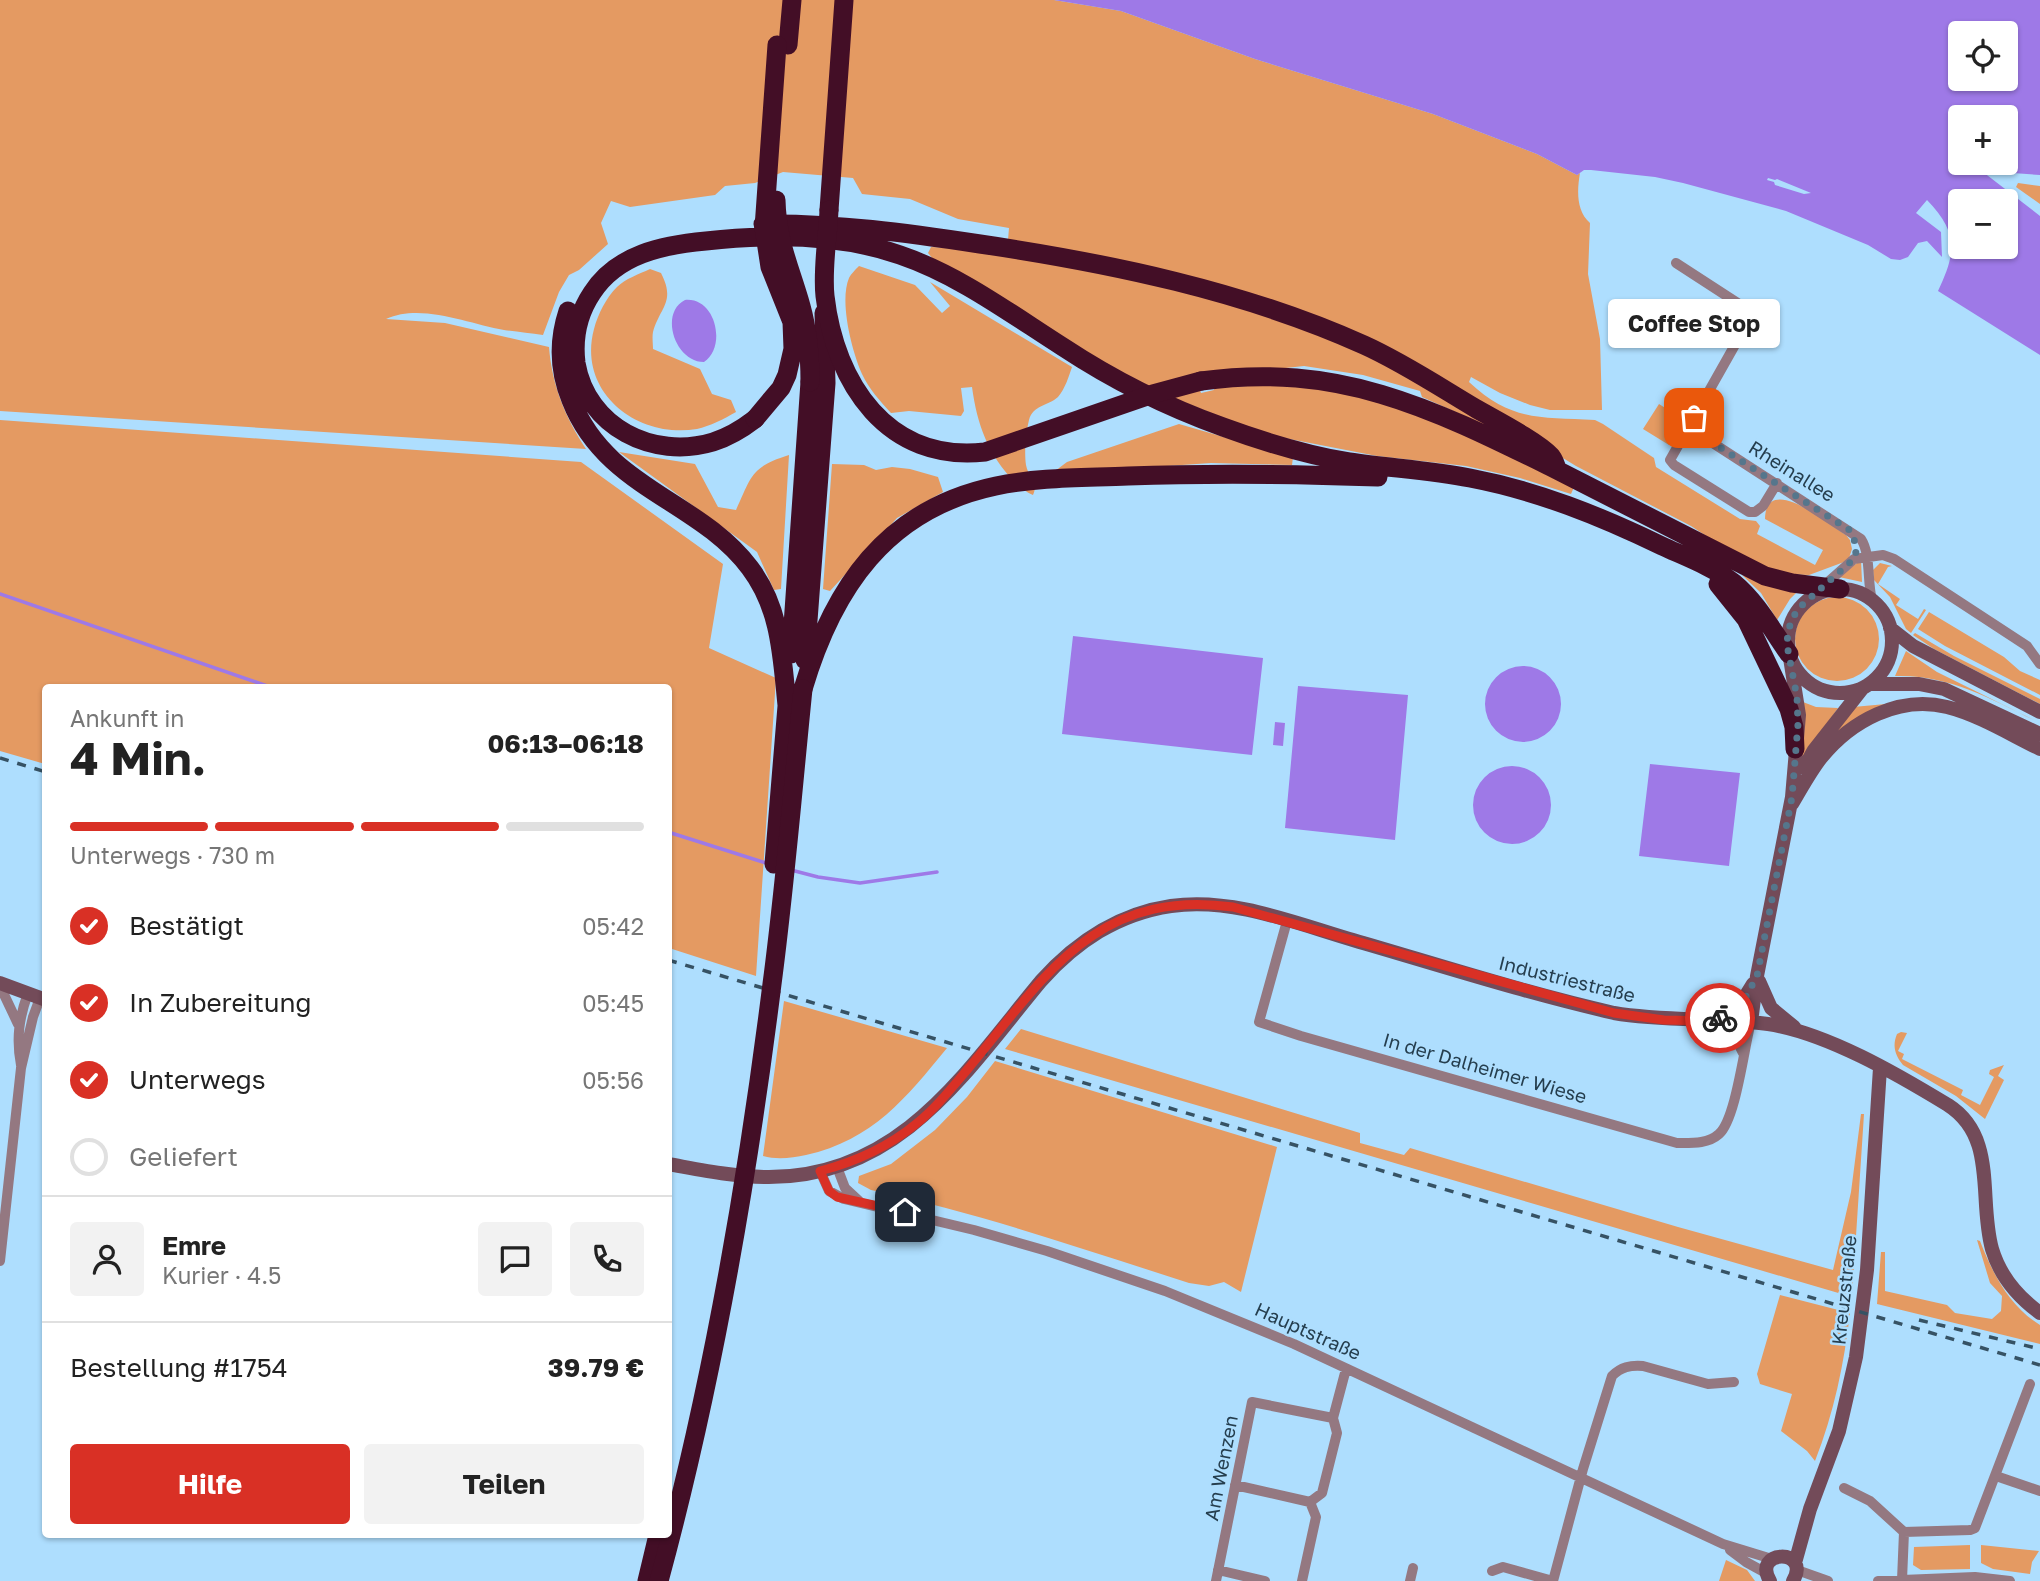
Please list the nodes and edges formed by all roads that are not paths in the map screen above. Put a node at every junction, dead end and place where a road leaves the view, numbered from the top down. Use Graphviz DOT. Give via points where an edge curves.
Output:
graph roads {
  1 [pos="781,0"];
  2 [pos="792,0"];
  3 [pos="844,0"];
  4 [pos="708,234"];
  5 [pos="1676,264"];
  6 [pos="825,293"];
  7 [pos="1688,427"];
  8 [pos="1557,470"];
  9 [pos="1777,483"];
  10 [pos="1522,490"];
  11 [pos="1851,531"];
  12 [pos="1675,552"];
  13 [pos="1867,556"];
  14 [pos="1854,559"];
  15 [pos="1824,591"];
  16 [pos="1872,600"];
  17 [pos="1890,628"];
  18 [pos="1790,656"];
  19 [pos="2040,664"];
  20 [pos="1866,686"];
  21 [pos="803,689"];
  22 [pos="787,705"];
  23 [pos="2040,712"];
  24 [pos="2000,714"];
  25 [pos="2040,734"];
  26 [pos="2040,748"];
  27 [pos="1795,749"];
  28 [pos="1791,802"];
  29 [pos="1287,921"];
  30 [pos="1757,976"];
  31 [pos="0,984"];
  32 [pos="38,997"];
  33 [pos="1714,1021"];
  34 [pos="1751,1022"];
  35 [pos="19,1024"];
  36 [pos="1804,1032"];
  37 [pos="1743,1053"];
  38 [pos="21,1068"];
  39 [pos="1880,1068"];
  40 [pos="672,1165"];
  41 [pos="837,1167"];
  42 [pos="820,1171"];
  43 [pos="859,1201"];
  44 [pos="0,1262"];
  45 [pos="2040,1313"];
  46 [pos="1346,1369"];
  47 [pos="1734,1382"];
  48 [pos="2030,1384"];
  49 [pos="1333,1418"];
  50 [pos="672,1473"];
  51 [pos="1996,1476"];
  52 [pos="1581,1479"];
  53 [pos="1236,1485"];
  54 [pos="1844,1488"];
  55 [pos="2040,1491"];
  56 [pos="1310,1502"];
  57 [pos="1810,1508"];
  58 [pos="672,1527"];
  59 [pos="1905,1532"];
  60 [pos="657,1538"];
  61 [pos="669,1538"];
  62 [pos="1771,1567"];
  63 [pos="1413,1568"];
  64 [pos="1492,1571"];
  65 [pos="1794,1575"];
  66 [pos="1217,1576"];
  67 [pos="1963,1579"];
  68 [pos="1902,1580"];
  69 [pos="647,1581"];
  70 [pos="659,1581"];
  71 [pos="1265,1581"];
  72 [pos="1302,1581"];
  73 [pos="1410,1581"];
  74 [pos="1553,1581"];
  75 [pos="1828,1581"];
  76 [pos="1878,1581"];
  77 [pos="2010,1581"];
  1 -- 4 [label="highway, bridge" via="764,228 770,267 792,322 791,362 774,399 741,430 697,446 651,445 623,433 590,401 575,357 577,327 593,291 620,264"];
  2 -- 22 [label="highway, bridge" via="776,217 804,319 810,383"];
  3 -- 6 [label="highway, bridge"];
  4 -- 8 [label="highway" via="802,224 947,239 1084,262 1243,301 1383,355 1549,455"];
  4 -- 10 [label="highway" via="834,241 884,250 966,286 1125,384 1225,428 1326,457 1469,477"];
  4 -- 22 [label="highway" via="668,233 638,241 597,266 581,285 566,318 561,354 564,379 578,416 603,453 721,538 751,569 776,620"];
  5 -- 7 [label="street" via="1753,313"];
  6 -- 8 [label="highway, bridge" via="838,350 866,406 899,435 941,452 971,454 1000,449 1153,394 1201,382 1277,376 1354,386 1403,400"];
  6 -- 21 [label="highway, bridge" via="826,383"];
  7 -- 9 [label="street, Rheinallee"];
  7 -- 9 [label="street" via="1670,460 1732,502 1755,512"];
  8 -- 15 [label="highway" via="1765,576"];
  9 -- 11 [label="street, Rheinallee"];
  10 -- 12 [label="highway" via="1600,517"];
  10 -- 21 [label="highway" via="1446,479 1275,474 1068,478 972,492 927,512 869,558 840,597 814,649"];
  11 -- 13 [label="street, Rheinallee" via="1864,542"];
  11 -- 14 [label="street" via="1857,548"];
  12 -- 18 [label="highway" via="1732,581"];
  12 -- 27 [label="highway" via="1720,586 1746,619 1789,709"];
  13 -- 14 [label="street"];
  13 -- 16 [label="street, Rheinallee"];
  13 -- 19 [label="street" via="1894,559 2026,646"];
  14 -- 15 [label="street"];
  15 -- 16 [label="main road" via="1857,592"];
  15 -- 18 [label="main road" via="1798,610 1791,622"];
  16 -- 17 [label="main road"];
  17 -- 20 [label="main road" via="1890,656"];
  17 -- 23 [label="main road" via="1913,646"];
  18 -- 20 [label="main road" via="1802,677 1820,689 1842,693"];
  18 -- 27 [label="main road, In der Dalheimer Wiese" via="1799,707"];
  20 -- 24 [label="main road" via="1932,686"];
  20 -- 28 [label="main road, In der Dalheimer Wiese" via="1808,760"];
  21 -- 58 [label="highway, bridge" via="775,959 743,1187 701,1405"];
  22 -- 50 [label="highway" via="774,863 747,1079 711,1293"];
  24 -- 25 [label="main road"];
  24 -- 26 [label="main road"];
  26 -- 28 [label="main road" via="1949,708 1902,706 1869,717 1837,741"];
  27 -- 28 [label="main road, In der Dalheimer Wiese"];
  28 -- 30 [label="main road, In der Dalheimer Wiese"];
  29 -- 33 [label="main road, Industriestraße" via="1614,1013"];
  29 -- 37 [label="street, In der Dalheimer Wiese" via="1259,1022 1301,1036 1677,1143 1700,1143 1720,1134 1734,1104"];
  29 -- 41 [label="main road, Industriestraße" via="1202,904 1170,906 1111,925 1071,950 916,1124 872,1153"];
  30 -- 33 [label="main road" via="1743,1002"];
  30 -- 34 [label="main road, In der Dalheimer Wiese"];
  30 -- 36 [label="main road" via="1776,1014"];
  31 -- 32 [label="main road"];
  31 -- 35 [label="street"];
  32 -- 35 [label="street"];
  32 -- 38 [label="street"];
  33 -- 34 [label="main road, Industriestraße"];
  33 -- 37 [label="street" via="1734,1035"];
  34 -- 36 [label="main road, Industriestraße"];
  34 -- 37 [label="street, In der Dalheimer Wiese"];
  35 -- 38 [label="street"];
  36 -- 39 [label="main road, Industriestraße"];
  38 -- 44 [label="street"];
  39 -- 45 [label="main road, Industriestraße" via="1954,1109 1971,1127 1982,1153 1993,1251 2014,1289"];
  39 -- 57 [label="main road, Kreuzstraße" via="1860,1338 1839,1430"];
  40 -- 42 [label="main road, Industriestraße" via="756,1177"];
  41 -- 42 [label="main road, Industriestraße"];
  41 -- 43 [label="street" via="845,1188"];
  42 -- 43 [label="street, Hauptstraße" via="832,1194"];
  43 -- 46 [label="street, Hauptstraße" via="1115,1273 1227,1315"];
  46 -- 49 [label="street"];
  46 -- 52 [label="street, Hauptstraße"];
  47 -- 52 [label="street" via="1707,1384 1643,1366 1620,1369 1609,1382"];
  48 -- 51 [label="street"];
  49 -- 53 [label="street, Am Wenzen" via="1252,1402"];
  49 -- 56 [label="street" via="1337,1433 1325,1481 1321,1493"];
  51 -- 55 [label="street"];
  51 -- 59 [label="street" via="1975,1528"];
  52 -- 62 [label="street, Hauptstraße"];
  52 -- 74 [label="street"];
  53 -- 56 [label="street"];
  53 -- 66 [label="street, Am Wenzen"];
  54 -- 59 [label="street" via="1870,1501"];
  56 -- 72 [label="street" via="1317,1517"];
  57 -- 62 [label="main road, Kreuzstraße"];
  57 -- 65 [label="main road, Kreuzstraße"];
  59 -- 68 [label="street"];
  60 -- 69 [label="highway"];
  61 -- 70 [label="highway, bridge"];
  62 -- 65 [label="main road, Hauptstraße" via="1788,1557"];
  63 -- 73 [label="street"];
  64 -- 74 [label="street" via="1503,1567"];
  65 -- 75 [label="street, Hauptstraße"];
  66 -- 71 [label="street"];
  67 -- 68 [label="street"];
  67 -- 77 [label="street"];
  68 -- 76 [label="street"];
}
